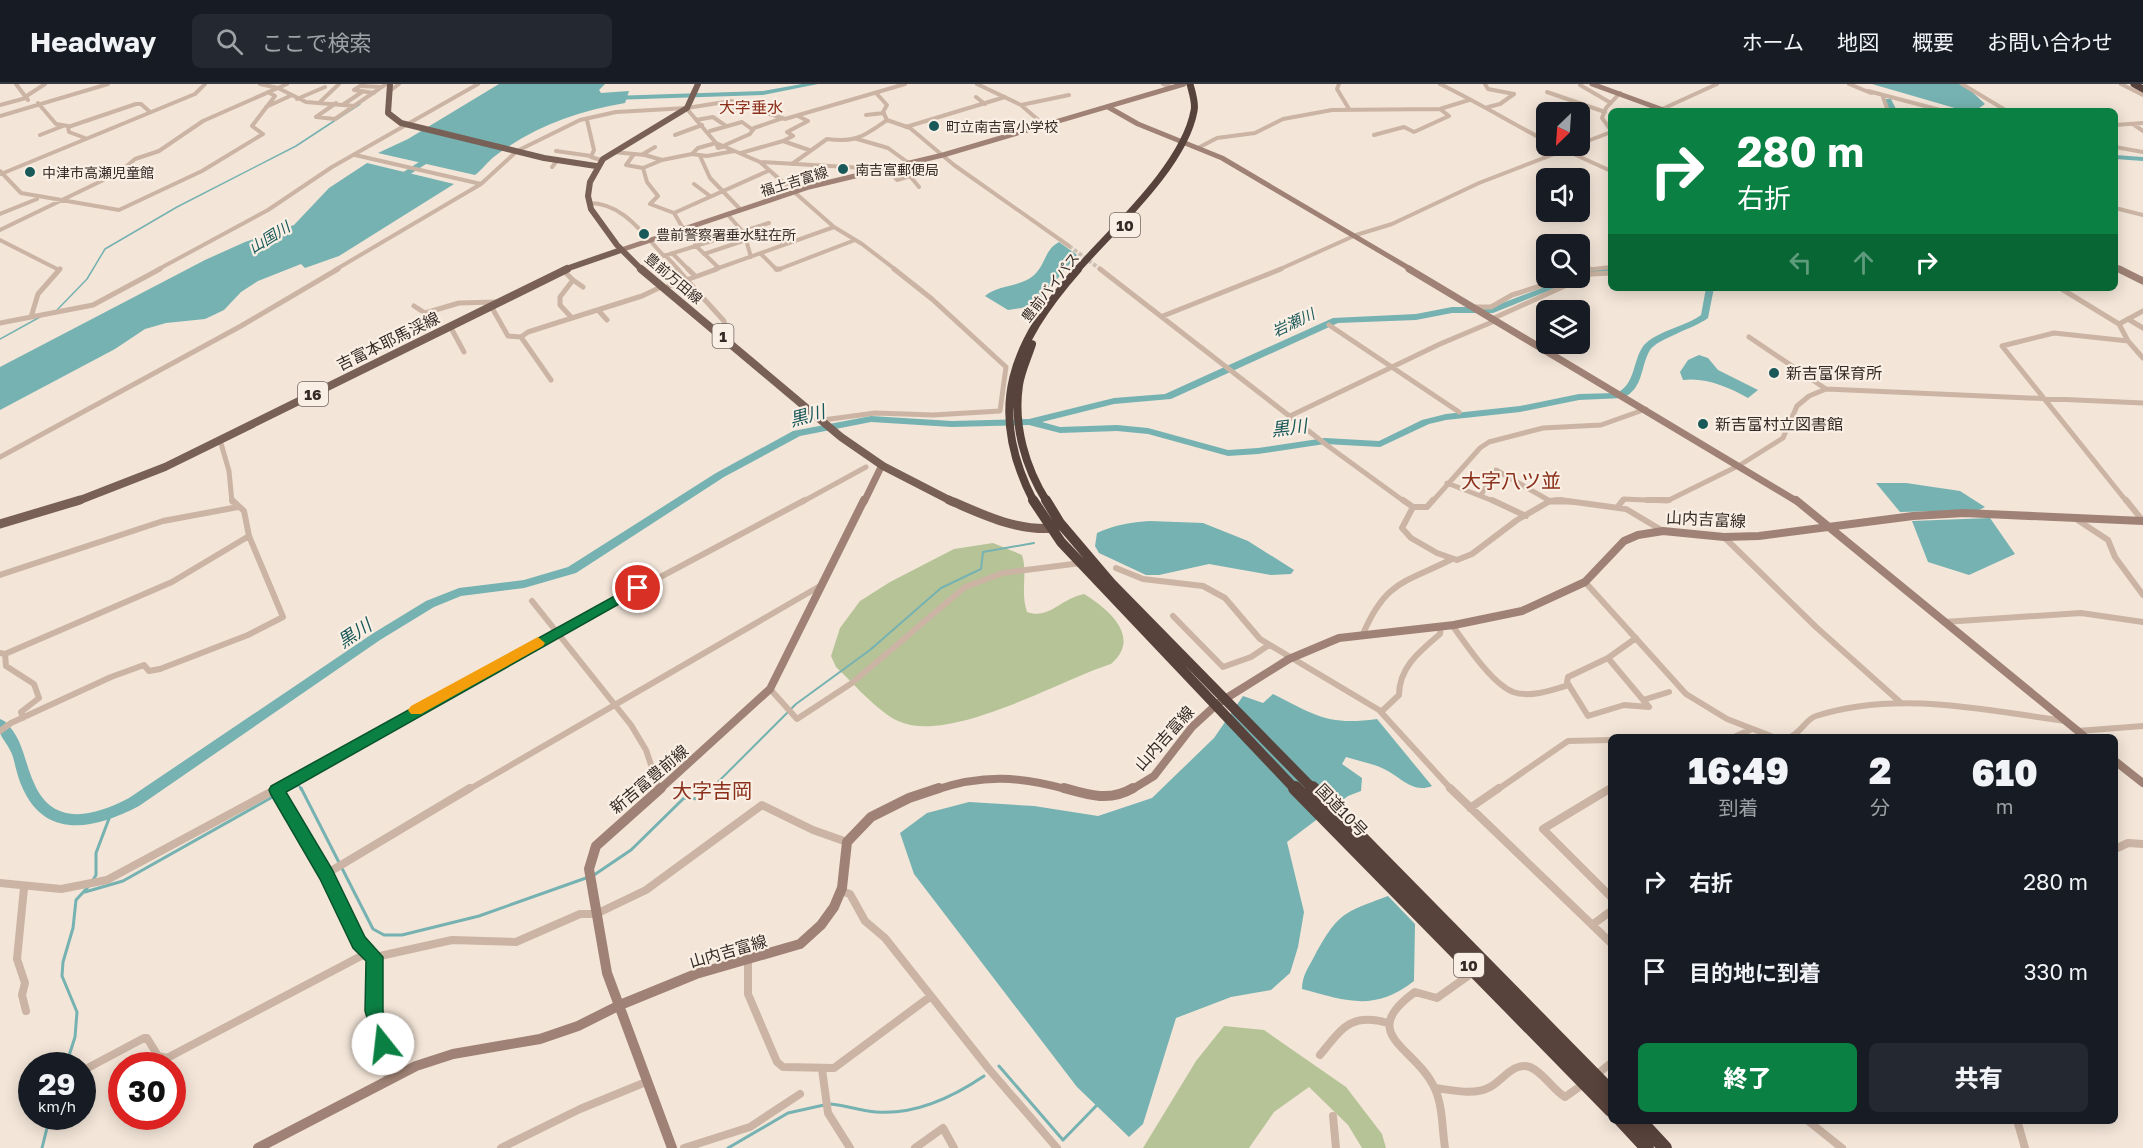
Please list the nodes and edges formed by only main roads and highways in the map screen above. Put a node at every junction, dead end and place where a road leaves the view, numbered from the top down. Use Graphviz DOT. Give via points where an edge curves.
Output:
graph roads {
  1 [pos="698,84"];
  2 [pos="1185,84"];
  3 [pos="1190,84"];
  4 [pos="1198,84"];
  5 [pos="1592,84"];
  6 [pos="2134,84"];
  7 [pos="389,86"];
  8 [pos="2143,89"];
  9 [pos="1108,107"];
  10 [pos="1657,108"];
  11 [pos="1192,145"];
  12 [pos="599,163"];
  13 [pos="621,250"];
  14 [pos="2118,268"];
  15 [pos="2143,281"];
  16 [pos="1477,308"];
  17 [pos="1486,313"];
  18 [pos="882,465"];
  19 [pos="2143,521"];
  20 [pos="0,524"];
  21 [pos="1829,527"];
  22 [pos="1056,528"];
  23 [pos="1223,704"];
  24 [pos="2080,734"];
  25 [pos="2118,763"];
  26 [pos="2143,783"];
  27 [pos="1331,817"];
  28 [pos="621,1005"];
  29 [pos="1590,1079"];
  30 [pos="1608,1090"];
  31 [pos="1608,1106"];
  32 [pos="1625,1124"];
  33 [pos="1643,1124"];
  34 [pos="272,1144"];
  35 [pos="258,1148"];
  36 [pos="672,1148"];
  37 [pos="1647,1148"];
  38 [pos="1665,1148"];
  1 -- 12 [label="main road" via="687,108"];
  2 -- 9 [label="main road, 福土吉富線"];
  3 -- 11 [label="highway, 豊前バイパス / 10" via="1195,110"];
  4 -- 11 [label="highway, 豊前バイパス / 10" via="1202,110"];
  5 -- 10 [label="main road"];
  6 -- 8 [label="highway"];
  7 -- 12 [label="main road" via="390,116 411,126 557,160"];
  9 -- 11 [label="main road" via="1138,124"];
  9 -- 13 [label="main road, 福土吉富線" via="910,164 795,192"];
  11 -- 16 [label="main road" via="1222,158"];
  11 -- 22 [label="highway, 豊前バイパス / 10" via="1048,307 1021,358 1015,433 1023,478"];
  12 -- 13 [label="main road, 豊前万田線 / 1" via="591,182 589,203"];
  13 -- 18 [label="main road, 豊前万田線 / 1"];
  13 -- 20 [label="main road, 吉富本耶馬渓線 / 16" via="563,270 165,467 106,491"];
  14 -- 15 [label="main road"];
  17 -- 21 [label="main road" via="1740,465 1802,504"];
  18 -- 22 [label="main road, 豊前万田線 / 1" via="942,498 980,513 1029,527"];
  18 -- 28 [label="main road, 新吉富豊前線" via="770,689 596,846 589,869 596,914 607,973"];
  19 -- 21 [label="main road, 山内吉富線" via="1964,513"];
  21 -- 23 [label="main road, 山内吉富線" via="1759,536 1663,531 1638,535 1624,541 1585,582 1522,611 1332,641 1290,659"];
  21 -- 24 [label="main road"];
  22 -- 23 [label="highway, 国道10号 / 10"];
  22 -- 23 [label="highway, 国道10号 / 10" via="1081,563"];
  23 -- 27 [label="highway, 国道10号 / 10"];
  23 -- 28 [label="main road, 山内吉富線" via="1192,727 1154,776 1113,797 1094,797 1023,778 965,780 909,798 878,813 847,842 841,891 834,907 800,944 696,974"];
  25 -- 26 [label="main road"];
  27 -- 29 [label="highway, 国道10号 / 10"];
  27 -- 29 [label="highway, 国道10号 / 10" via="1475,971"];
  28 -- 34 [label="main road, 山内吉富線" via="540,1039 453,1054 388,1079"];
  28 -- 36 [label="main road, 新吉富豊前線"];
  29 -- 30 [label="highway, 国道10号 / 10"];
  29 -- 31 [label="highway, 国道10号 / 10"];
  32 -- 37 [label="highway"];
  33 -- 38 [label="highway"];
  34 -- 35 [label="main road, 山内吉富線"];
}
